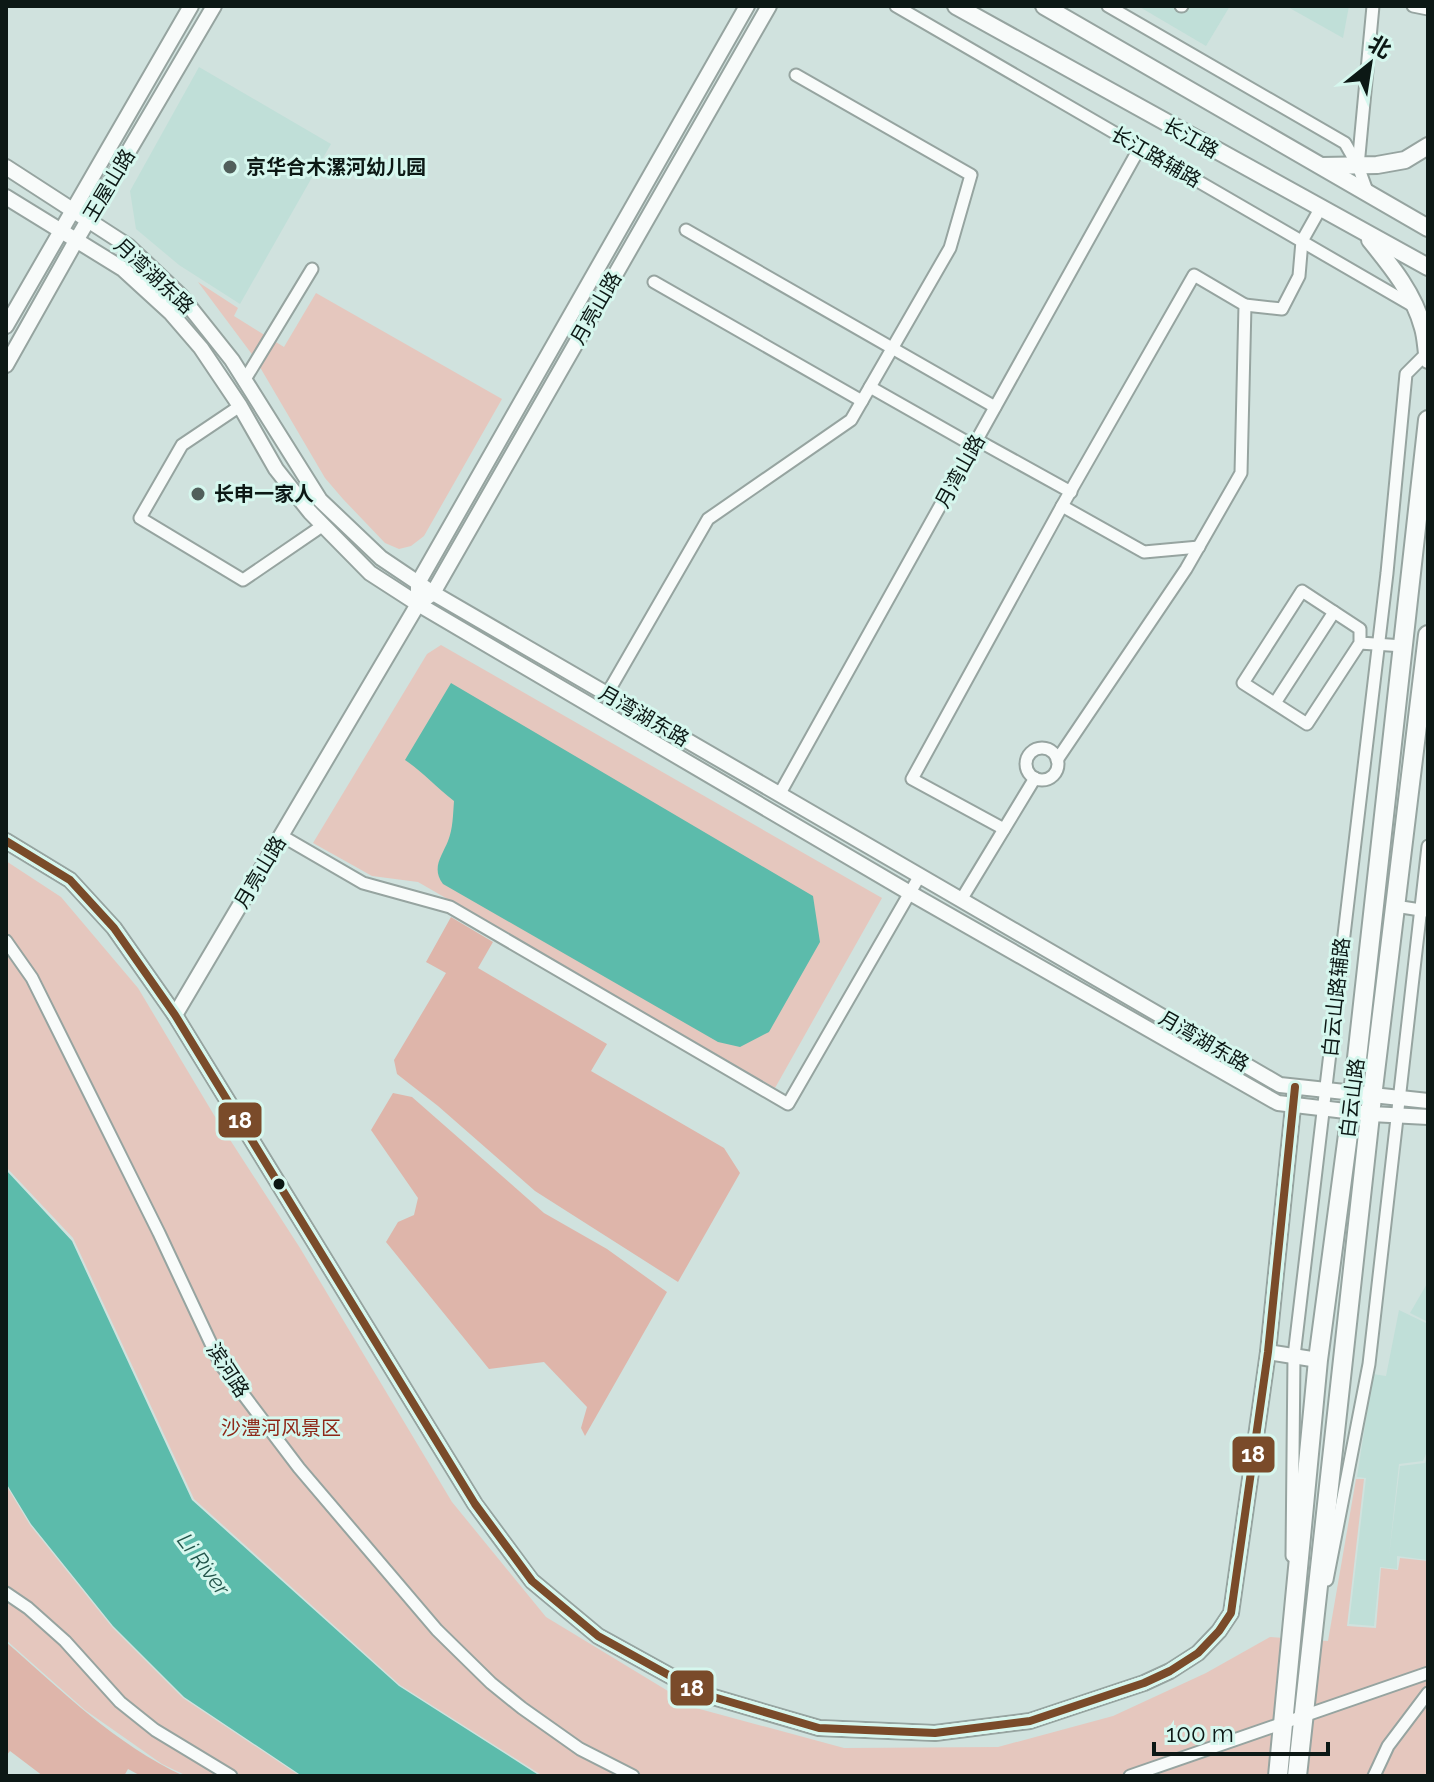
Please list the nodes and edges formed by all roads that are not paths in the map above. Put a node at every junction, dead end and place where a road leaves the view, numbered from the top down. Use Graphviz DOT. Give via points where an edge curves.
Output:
graph roads {
  1 [pos="191,6"];
  2 [pos="214,6"];
  3 [pos="747,6"];
  4 [pos="769,6"];
  5 [pos="896,6"];
  6 [pos="956,6"];
  7 [pos="1044,6"];
  8 [pos="1108,6"];
  9 [pos="1373,6"];
  10 [pos="1413,6"];
  11 [pos="1428,9"];
  12 [pos="796,75"];
  13 [pos="1428,146"];
  14 [pos="1140,147"];
  15 [pos="1319,165"];
  16 [pos="1358,166"];
  17 [pos="6,167"];
  18 [pos="1367,191"];
  19 [pos="6,197"];
  20 [pos="1320,209"];
  21 [pos="72,210"];
  22 [pos="88,220"];
  23 [pos="1428,228"];
  24 [pos="61,229"];
  25 [pos="686,230"];
  26 [pos="1364,232"];
  27 [pos="77,239"];
  28 [pos="1302,241"];
  29 [pos="1428,267"];
  30 [pos="312,269"];
  31 [pos="654,282"];
  32 [pos="1245,305"];
  33 [pos="1416,308"];
  34 [pos="6,326"];
  35 [pos="892,349"];
  36 [pos="1428,355"];
  37 [pos="6,365"];
  38 [pos="244,381"];
  39 [pos="870,387"];
  40 [pos="862,401"];
  41 [pos="240,406"];
  42 [pos="995,407"];
  43 [pos="1428,420"];
  44 [pos="976,443"];
  45 [pos="1071,492"];
  46 [pos="1062,506"];
  47 [pos="322,526"];
  48 [pos="1199,547"];
  49 [pos="418,583"];
  50 [pos="433,593"];
  51 [pos="418,604"];
  52 [pos="1334,612"];
  53 [pos="1428,635"];
  54 [pos="1360,643"];
  55 [pos="1378,644"];
  56 [pos="1403,646"];
  57 [pos="607,694"];
  58 [pos="1275,703"];
  59 [pos="1057,760"];
  60 [pos="1035,778"];
  61 [pos="779,795"];
  62 [pos="1004,829"];
  63 [pos="282,836"];
  64 [pos="6,841"];
  65 [pos="1428,846"];
  66 [pos="919,877"];
  67 [pos="910,893"];
  68 [pos="961,900"];
  69 [pos="1395,906"];
  70 [pos="1424,910"];
  71 [pos="6,941"];
  72 [pos="175,1015"];
  73 [pos="1295,1087"];
  74 [pos="1327,1091"];
  75 [pos="1400,1099"];
  76 [pos="1428,1101"];
  77 [pos="1352,1103"];
  78 [pos="1293,1105"];
  79 [pos="1372,1105"];
  80 [pos="1325,1109"];
  81 [pos="1398,1116"];
  82 [pos="1428,1117"];
  83 [pos="1268,1352"];
  84 [pos="1294,1356"];
  85 [pos="1318,1360"];
  86 [pos="6,1593"];
  87 [pos="1313,1647"];
  88 [pos="1291,1652"];
  89 [pos="1428,1673"];
  90 [pos="1428,1693"];
  91 [pos="1306,1717"];
  92 [pos="1284,1724"];
  93 [pos="231,1776"];
  94 [pos="633,1776"];
  95 [pos="1130,1776"];
  96 [pos="1278,1776"];
  97 [pos="1297,1776"];
  98 [pos="1374,1776"];
  1 -- 21 [label="street, 王屋山路"];
  2 -- 22 [label="street, 王屋山路"];
  3 -- 49 [label="street, 月亮山路"];
  4 -- 50 [label="street, 月亮山路"];
  5 -- 14 [label="street, 长江路辅路"];
  6 -- 20 [label="main road, 长江路"];
  7 -- 15 [label="main road, 长江路"];
  8 -- 16 [label="street" via="1345,143"];
  9 -- 16 [label="street"];
  10 -- 11 [label="street"];
  12 -- 35 [label="street" via="971,175 950,248"];
  13 -- 16 [label="main road" via="1405,160"];
  14 -- 28 [label="street, 长江路辅路"];
  14 -- 42 [label="street, 月湾山路"];
  15 -- 16 [label="main road"];
  15 -- 18 [label="main road, 长江路"];
  16 -- 18 [label="street"];
  17 -- 21 [label="street, 月湾湖东路"];
  18 -- 23 [label="main road, 长江路"];
  19 -- 24 [label="street, 月湾湖东路"];
  20 -- 26 [label="main road, 长江路"];
  20 -- 28 [label="street"];
  21 -- 22 [label="street, 月湾湖东路"];
  21 -- 24 [label="street, 王屋山路"];
  22 -- 27 [label="street, 王屋山路"];
  22 -- 38 [label="street, 月湾湖东路" via="128,246 181,296"];
  24 -- 27 [label="street, 月湾湖东路"];
  24 -- 34 [label="street, 王屋山路"];
  25 -- 35 [label="street"];
  26 -- 29 [label="main road, 长江路"];
  26 -- 33 [label="main road" via="1398,274"];
  27 -- 37 [label="street, 王屋山路"];
  27 -- 41 [label="street, 月湾湖东路" via="123,269 170,312"];
  28 -- 32 [label="street" via="1299,276 1282,309"];
  28 -- 33 [label="street, 长江路辅路"];
  30 -- 38 [label="street"];
  31 -- 40 [label="street"];
  32 -- 45 [label="street" via="1194,275"];
  32 -- 48 [label="street" via="1241,473"];
  33 -- 36 [label="main road"];
  35 -- 39 [label="street"];
  35 -- 42 [label="street"];
  36 -- 55 [label="street, 白云山路辅路" via="1406,374"];
  38 -- 49 [label="street, 月湾湖东路" via="320,500 381,558"];
  39 -- 40 [label="street"];
  39 -- 44 [label="street"];
  40 -- 57 [label="street" via="851,420 708,519"];
  41 -- 47 [label="street, 月湾湖东路" via="276,469"];
  41 -- 47 [label="street" via="182,445 140,518 243,580"];
  42 -- 44 [label="street, 月湾山路"];
  43 -- 56 [label="highway, 白云山路"];
  44 -- 45 [label="street"];
  44 -- 61 [label="street, 月湾山路"];
  45 -- 46 [label="street"];
  46 -- 48 [label="street" via="1144,552"];
  46 -- 62 [label="street" via="912,779"];
  47 -- 51 [label="street, 月湾湖东路" via="370,573"];
  48 -- 59 [label="street"];
  49 -- 50 [label="street, 月湾湖东路"];
  49 -- 51 [label="street, 月亮山路"];
  50 -- 51 [label="street, 月亮山路"];
  50 -- 57 [label="street, 月湾湖东路"];
  51 -- 63 [label="street, 月亮山路"];
  51 -- 67 [label="street, 月湾湖东路"];
  52 -- 54 [label="street" via="1360,629"];
  52 -- 58 [label="street"];
  52 -- 58 [label="street" via="1302,591 1243,683"];
  53 -- 69 [label="highway, 白云山路"];
  54 -- 55 [label="street"];
  54 -- 58 [label="street" via="1307,724"];
  55 -- 56 [label="street"];
  55 -- 74 [label="street, 白云山路辅路"];
  56 -- 77 [label="highway, 白云山路"];
  57 -- 61 [label="street, 月湾湖东路"];
  59 -- 60 [label="street" via="1050,778"];
  59 -- 60 [label="street" via="1047,749 1032,752 1026,766"];
  60 -- 62 [label="street"];
  61 -- 66 [label="street, 月湾湖东路"];
  62 -- 68 [label="street"];
  63 -- 67 [label="street" via="363,883 450,907 788,1104"];
  63 -- 72 [label="street, 月亮山路"];
  64 -- 72 [label="street" via="70,880 114,928"];
  65 -- 70 [label="street"];
  66 -- 67 [label="street"];
  66 -- 68 [label="street, 月湾湖东路"];
  67 -- 78 [label="street, 月湾湖东路" via="1278,1103"];
  68 -- 73 [label="street, 月湾湖东路" via="1280,1085"];
  69 -- 70 [label="street"];
  69 -- 79 [label="highway, 白云山路"];
  70 -- 75 [label="street"];
  71 -- 94 [label="street, 滨河路" via="32,978 221,1365 299,1468 437,1630 491,1683 580,1749"];
  72 -- 83 [label="street" via="475,1504 532,1581 598,1636 703,1694 819,1728 935,1733 1030,1721 1170,1671 1198,1653 1231,1613"];
  73 -- 74 [label="street, 月湾湖东路"];
  73 -- 78 [label="street"];
  74 -- 77 [label="street, 月湾湖东路"];
  74 -- 80 [label="street, 白云山路辅路"];
  75 -- 76 [label="street, 月湾湖东路"];
  75 -- 79 [label="street, 月湾湖东路"];
  75 -- 81 [label="street"];
  77 -- 79 [label="street, 月湾湖东路"];
  77 -- 80 [label="street, 月湾湖东路"];
  77 -- 85 [label="highway, 白云山路"];
  78 -- 80 [label="street, 月湾湖东路"];
  78 -- 83 [label="street"];
  79 -- 81 [label="street, 月湾湖东路"];
  79 -- 87 [label="highway, 白云山路"];
  80 -- 84 [label="street, 白云山路辅路"];
  81 -- 82 [label="street, 月湾湖东路"];
  81 -- 87 [label="street" via="1369,1364"];
  83 -- 84 [label="street"];
  84 -- 85 [label="street"];
  84 -- 88 [label="street, 白云山路辅路"];
  85 -- 88 [label="highway, 白云山路"];
  86 -- 93 [label="street" via="65,1641 120,1702"];
  87 -- 91 [label="highway, 白云山路"];
  88 -- 92 [label="highway, 白云山路"];
  89 -- 91 [label="street"];
  90 -- 98 [label="street" via="1388,1746"];
  91 -- 92 [label="street"];
  91 -- 97 [label="highway, 白云山路"];
  92 -- 95 [label="street"];
  92 -- 96 [label="highway, 白云山路"];
}
